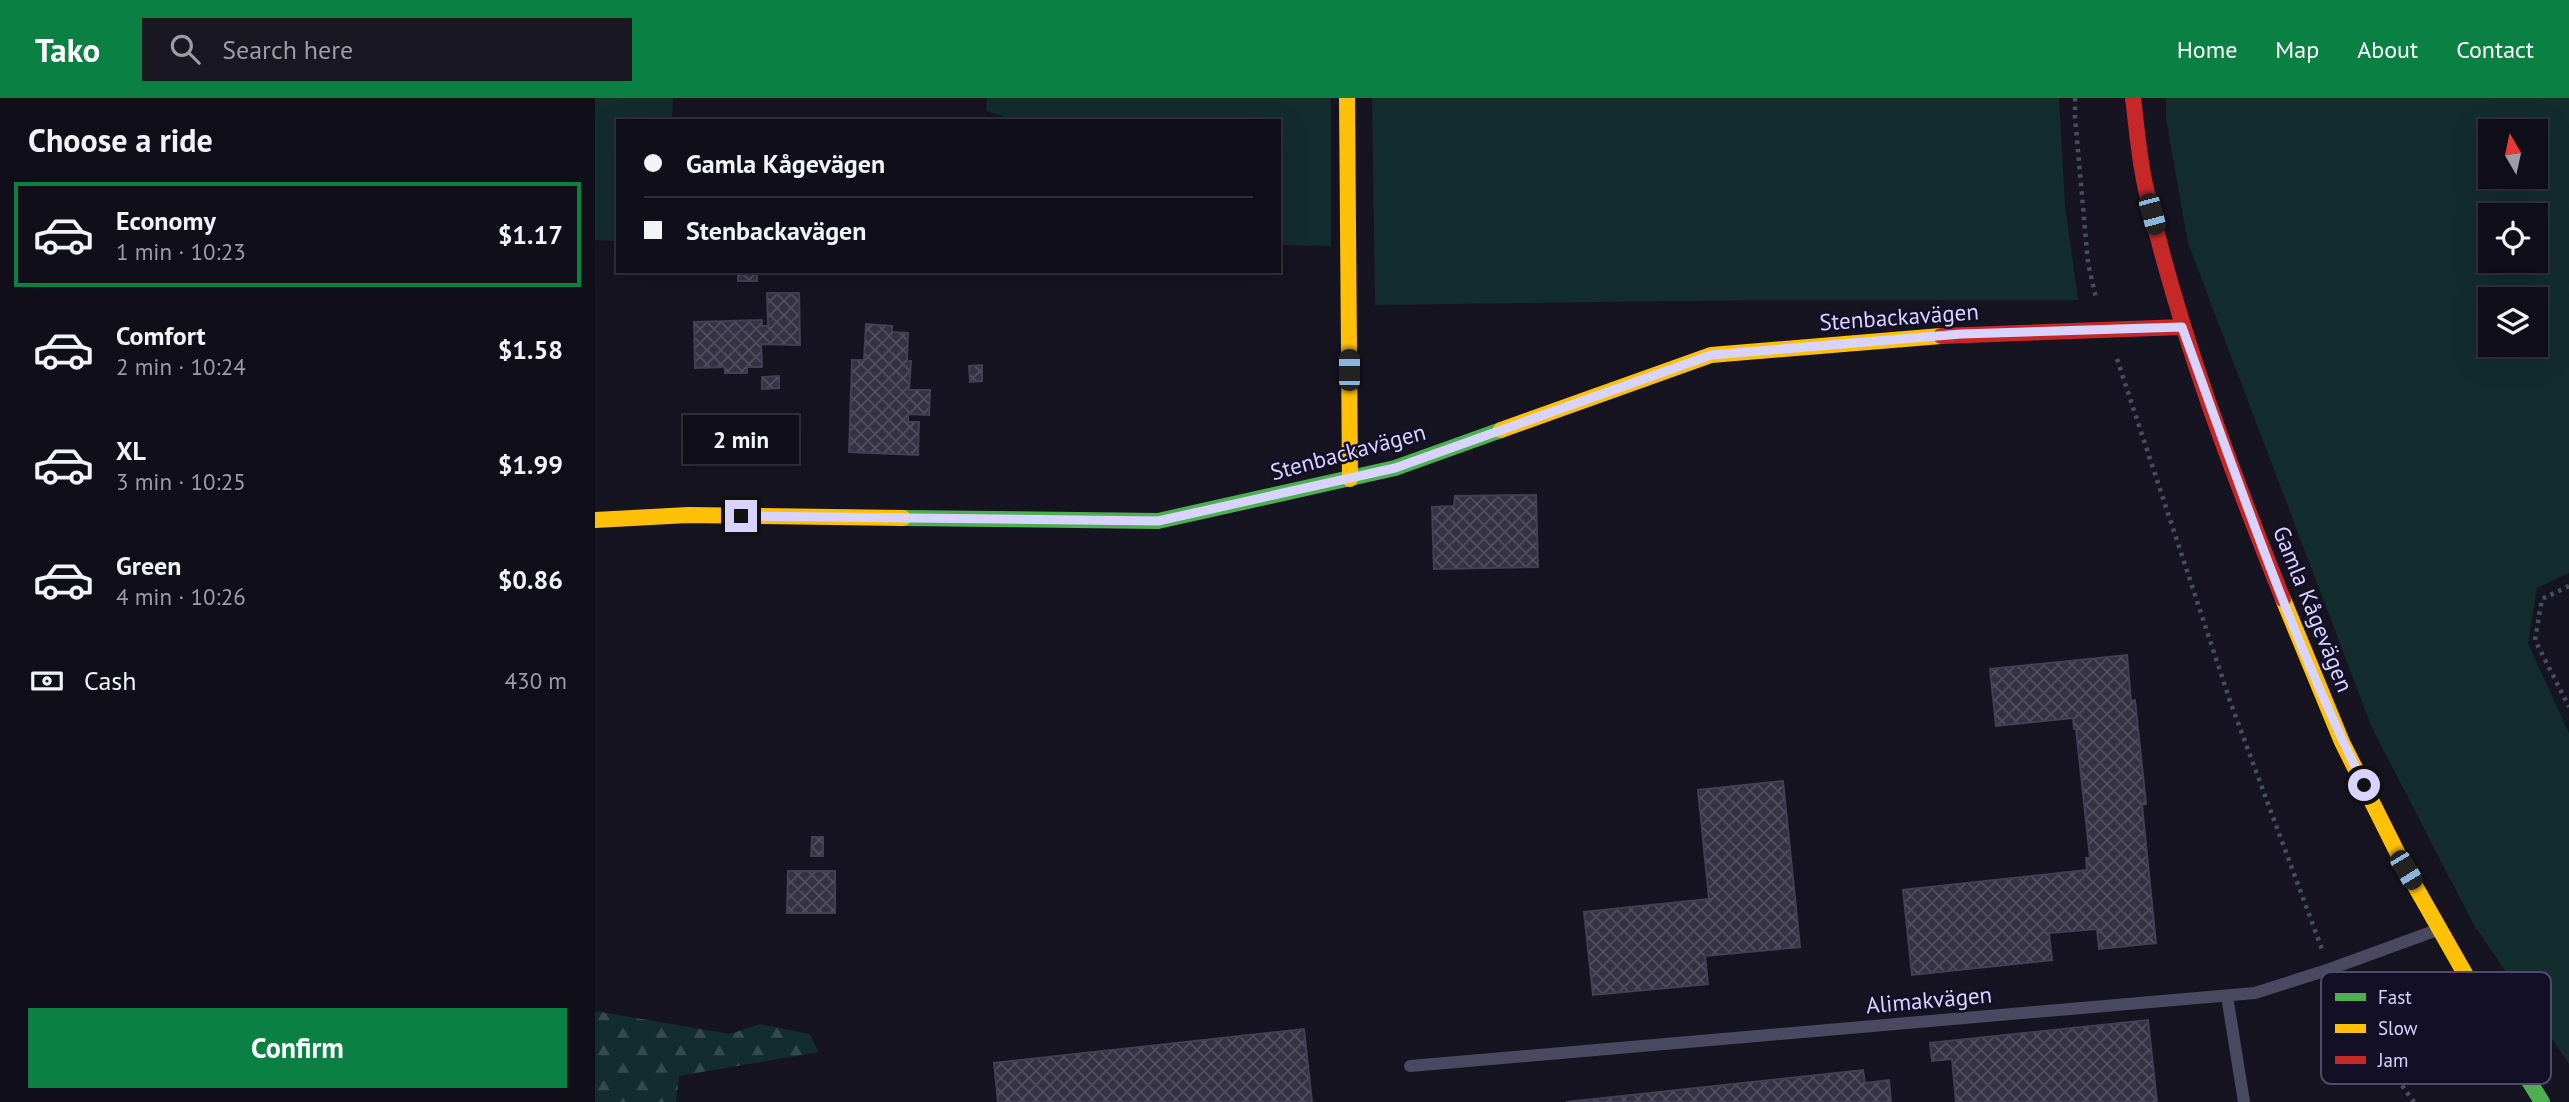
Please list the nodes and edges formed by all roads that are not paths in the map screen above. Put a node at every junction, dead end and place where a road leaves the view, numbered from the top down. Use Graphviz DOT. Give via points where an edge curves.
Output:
graph roads {
  1 [pos="1347,98"];
  2 [pos="2133,98"];
  3 [pos="2182,327"];
  4 [pos="1350,479"];
  5 [pos="595,520"];
  6 [pos="2441,929"];
  7 [pos="2465,972"];
  8 [pos="2227,996"];
  9 [pos="1410,1066"];
  10 [pos="2531,1084"];
  11 [pos="2244,1102"];
  12 [pos="2542,1102"];
  1 -- 4 [label="street"];
  2 -- 3 [label="street, Gamla Kågevägen" via="2146,191"];
  3 -- 4 [label="street, Stenbackavägen" via="1961,334 1711,355 1395,468"];
  3 -- 6 [label="street, Gamla Kågevägen" via="2259,539 2343,742 2406,870"];
  4 -- 5 [label="street, Stenbackavägen" via="1158,521 688,515"];
  6 -- 7 [label="street, Gamla Kågevägen"];
  6 -- 8 [label="lane, Alimakvägen" via="2255,993"];
  8 -- 9 [label="lane, Alimakvägen"];
  8 -- 11 [label="lane"];
  10 -- 12 [label="street, Gamla Kågevägen"];
}
